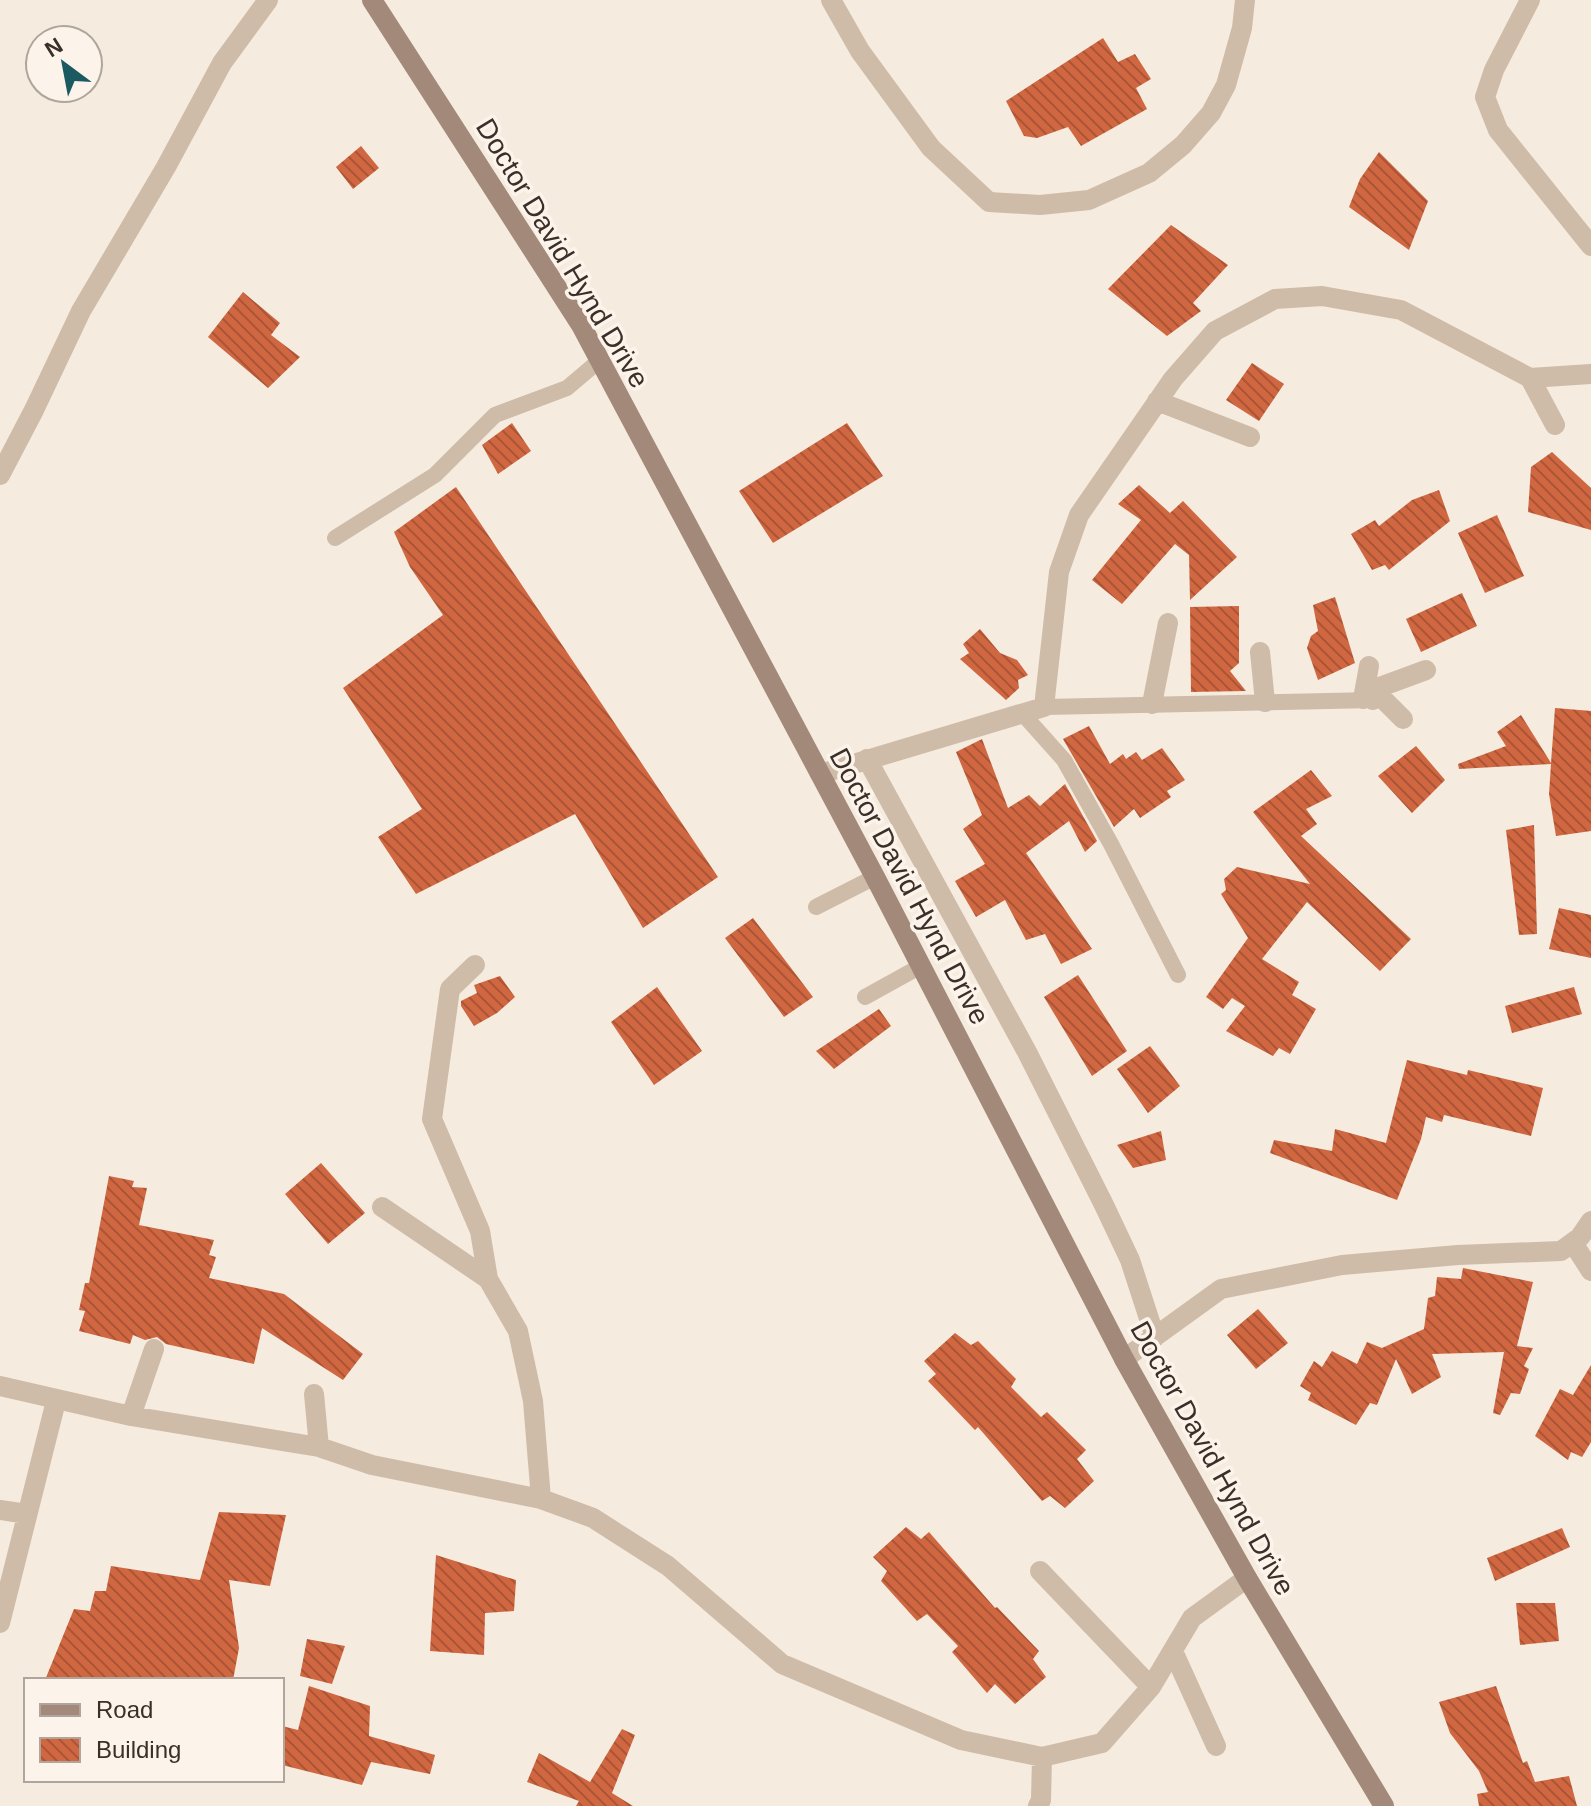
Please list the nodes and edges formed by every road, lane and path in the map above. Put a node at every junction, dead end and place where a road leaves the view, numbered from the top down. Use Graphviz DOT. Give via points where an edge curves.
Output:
graph roads {
  1 [pos="268,0"];
  2 [pos="372,0"];
  3 [pos="831,0"];
  4 [pos="1245,0"];
  5 [pos="1530,0"];
  6 [pos="1591,246"];
  7 [pos="600,360"];
  8 [pos="1591,374"];
  9 [pos="1530,378"];
  10 [pos="1157,401"];
  11 [pos="1555,425"];
  12 [pos="1250,437"];
  13 [pos="0,475"];
  14 [pos="335,538"];
  15 [pos="1168,623"];
  16 [pos="1260,652"];
  17 [pos="1369,666"];
  18 [pos="1426,670"];
  19 [pos="1373,699"];
  20 [pos="1265,702"];
  21 [pos="1152,704"];
  22 [pos="1044,707"];
  23 [pos="1022,713"];
  24 [pos="1403,719"];
  25 [pos="867,759"];
  26 [pos="820,774"];
  27 [pos="875,877"];
  28 [pos="816,907"];
  29 [pos="475,965"];
  30 [pos="921,966"];
  31 [pos="1178,975"];
  32 [pos="865,997"];
  33 [pos="382,1207"];
  34 [pos="1591,1221"];
  35 [pos="1573,1243"];
  36 [pos="1591,1271"];
  37 [pos="488,1279"];
  38 [pos="1155,1337"];
  39 [pos="154,1349"];
  40 [pos="1124,1359"];
  41 [pos="0,1386"];
  42 [pos="314,1394"];
  43 [pos="56,1401"];
  44 [pos="131,1416"];
  45 [pos="319,1447"];
  46 [pos="541,1499"];
  47 [pos="0,1510"];
  48 [pos="27,1514"];
  49 [pos="1040,1571"];
  50 [pos="1247,1578"];
  51 [pos="0,1623"];
  52 [pos="1173,1651"];
  53 [pos="1151,1687"];
  54 [pos="1216,1746"];
  55 [pos="1042,1757"];
  56 [pos="1038,1806"];
  57 [pos="1384,1806"];
  1 -- 13 [label="street" via="222,63 81,311"];
  2 -- 7 [label="main road, Doctor David Hynd Drive"];
  3 -- 4 [label="street" via="860,51 931,148 989,202 1040,205 1089,200 1149,173 1183,145 1211,113 1226,85"];
  5 -- 6 [label="street" via="1485,97 1498,130"];
  7 -- 14 [label="lane" via="567,388 495,415 435,475"];
  7 -- 26 [label="main road, Doctor David Hynd Drive"];
  8 -- 9 [label="street"];
  9 -- 10 [label="street" via="1401,310 1322,296 1275,299 1215,331"];
  9 -- 11 [label="street"];
  10 -- 12 [label="street"];
  10 -- 22 [label="street" via="1079,515 1059,572"];
  15 -- 21 [label="street"];
  16 -- 20 [label="street"];
  17 -- 19 [label="street"];
  18 -- 19 [label="street" via="1380,687"];
  19 -- 20 [label="lane"];
  19 -- 24 [label="street"];
  20 -- 21 [label="lane"];
  21 -- 22 [label="lane"];
  22 -- 23 [label="street"];
  23 -- 25 [label="street"];
  23 -- 31 [label="lane" via="1064,760"];
  25 -- 26 [label="street"];
  25 -- 38 [label="street" via="1027,1052 1108,1214 1130,1260"];
  26 -- 27 [label="main road, Doctor David Hynd Drive"];
  27 -- 28 [label="lane"];
  27 -- 30 [label="main road, Doctor David Hynd Drive"];
  29 -- 37 [label="street" via="450,989 432,1119 480,1231"];
  30 -- 32 [label="lane"];
  30 -- 40 [label="main road, Doctor David Hynd Drive"];
  33 -- 37 [label="street"];
  34 -- 35 [label="street"];
  35 -- 36 [label="street"];
  35 -- 38 [label="street" via="1561,1251 1407,1266 1342,1265 1221,1289"];
  37 -- 46 [label="street" via="518,1331 533,1401"];
  38 -- 40 [label="street"];
  39 -- 44 [label="street"];
  40 -- 50 [label="main road, Doctor David Hynd Drive"];
  41 -- 43 [label="street"];
  42 -- 45 [label="street"];
  43 -- 44 [label="street"];
  43 -- 48 [label="street"];
  44 -- 45 [label="street"];
  45 -- 46 [label="street" via="372,1465"];
  46 -- 55 [label="street" via="593,1518 668,1566 782,1664 961,1740"];
  47 -- 48 [label="street"];
  48 -- 51 [label="street"];
  49 -- 53 [label="street"];
  50 -- 52 [label="street" via="1192,1618"];
  50 -- 57 [label="main road, Doctor David Hynd Drive"];
  52 -- 53 [label="street"];
  52 -- 54 [label="street"];
  53 -- 55 [label="street" via="1102,1743"];
  55 -- 56 [label="street"];
}
